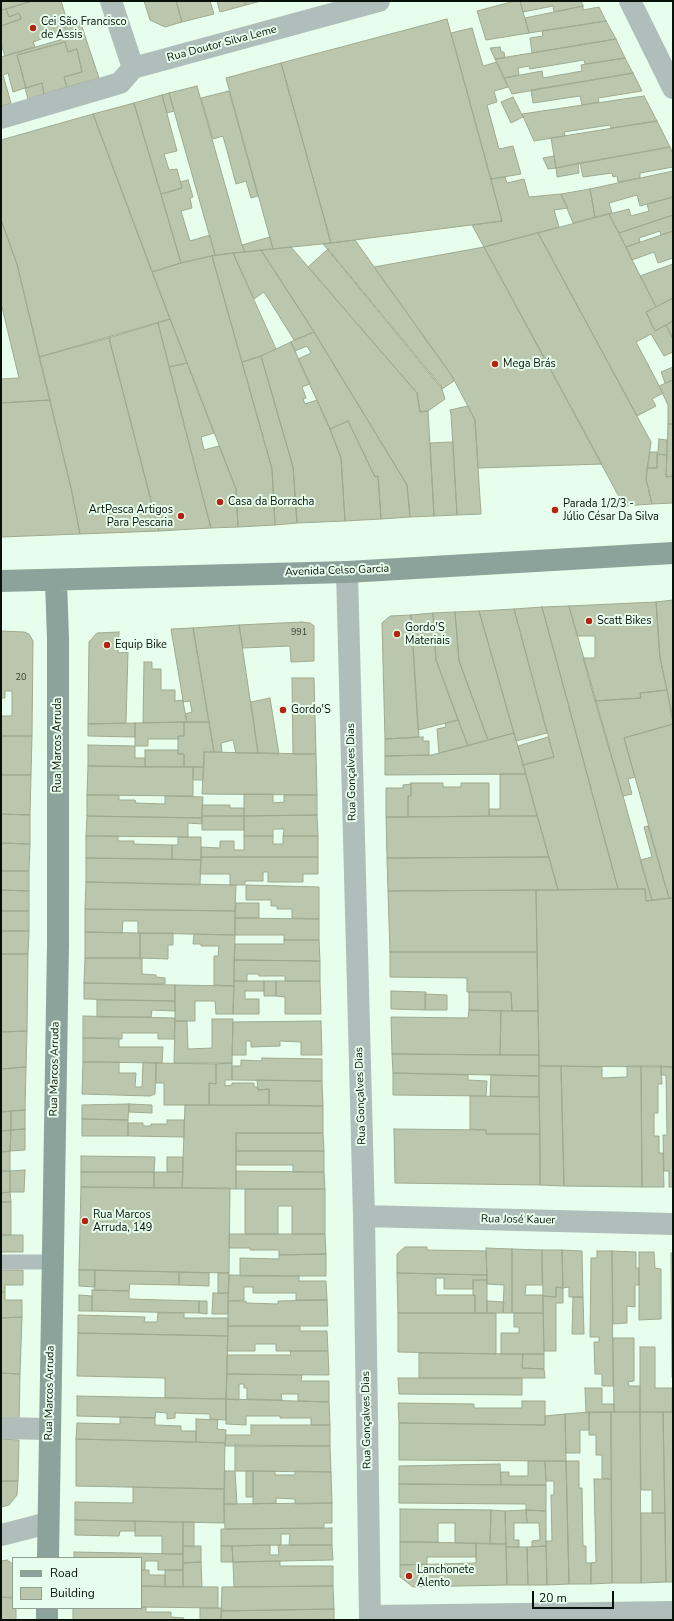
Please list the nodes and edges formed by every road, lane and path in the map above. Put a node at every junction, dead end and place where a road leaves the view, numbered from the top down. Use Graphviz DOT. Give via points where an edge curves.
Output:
graph roads {
  1 [pos="111,1"];
  2 [pos="380,1"];
  3 [pos="630,1"];
  4 [pos="133,68"];
  5 [pos="673,88"];
  6 [pos="1,118"];
  7 [pos="673,552"];
  8 [pos="347,572"];
  9 [pos="1,581"];
  10 [pos="56,581"];
  11 [pos="364,1216"];
  12 [pos="673,1224"];
  13 [pos="1,1262"];
  14 [pos="52,1262"];
  15 [pos="1,1428"];
  16 [pos="49,1429"];
  17 [pos="48,1524"];
  18 [pos="1,1535"];
  19 [pos="48,1557"];
  20 [pos="47,1609"];
  21 [pos="673,1612"];
  22 [pos="370,1618"];
  23 [pos="47,1620"];
  1 -- 4 [label="street"];
  2 -- 4 [label="street, Rua Doutor Silva Leme"];
  3 -- 5 [label="street"];
  4 -- 6 [label="street" via="120,83"];
  7 -- 8 [label="main road, Avenida Celso Garcia"];
  8 -- 10 [label="main road, Avenida Celso Garcia"];
  8 -- 11 [label="street, Rua Gonçalves Dias"];
  9 -- 10 [label="main road, Avenida Celso Garcia"];
  10 -- 14 [label="main road, Rua Marcos Arruda" via="58,928"];
  11 -- 12 [label="street, Rua José Kauer"];
  11 -- 22 [label="street, Rua Gonçalves Dias"];
  13 -- 14 [label="lane"];
  14 -- 16 [label="main road, Rua Marcos Arruda"];
  15 -- 16 [label="street"];
  16 -- 17 [label="main road, Rua Marcos Arruda"];
  17 -- 18 [label="street"];
  17 -- 19 [label="main road, Rua Marcos Arruda"];
  20 -- 23 [label="main road"];
  21 -- 22 [label="street"];
}
